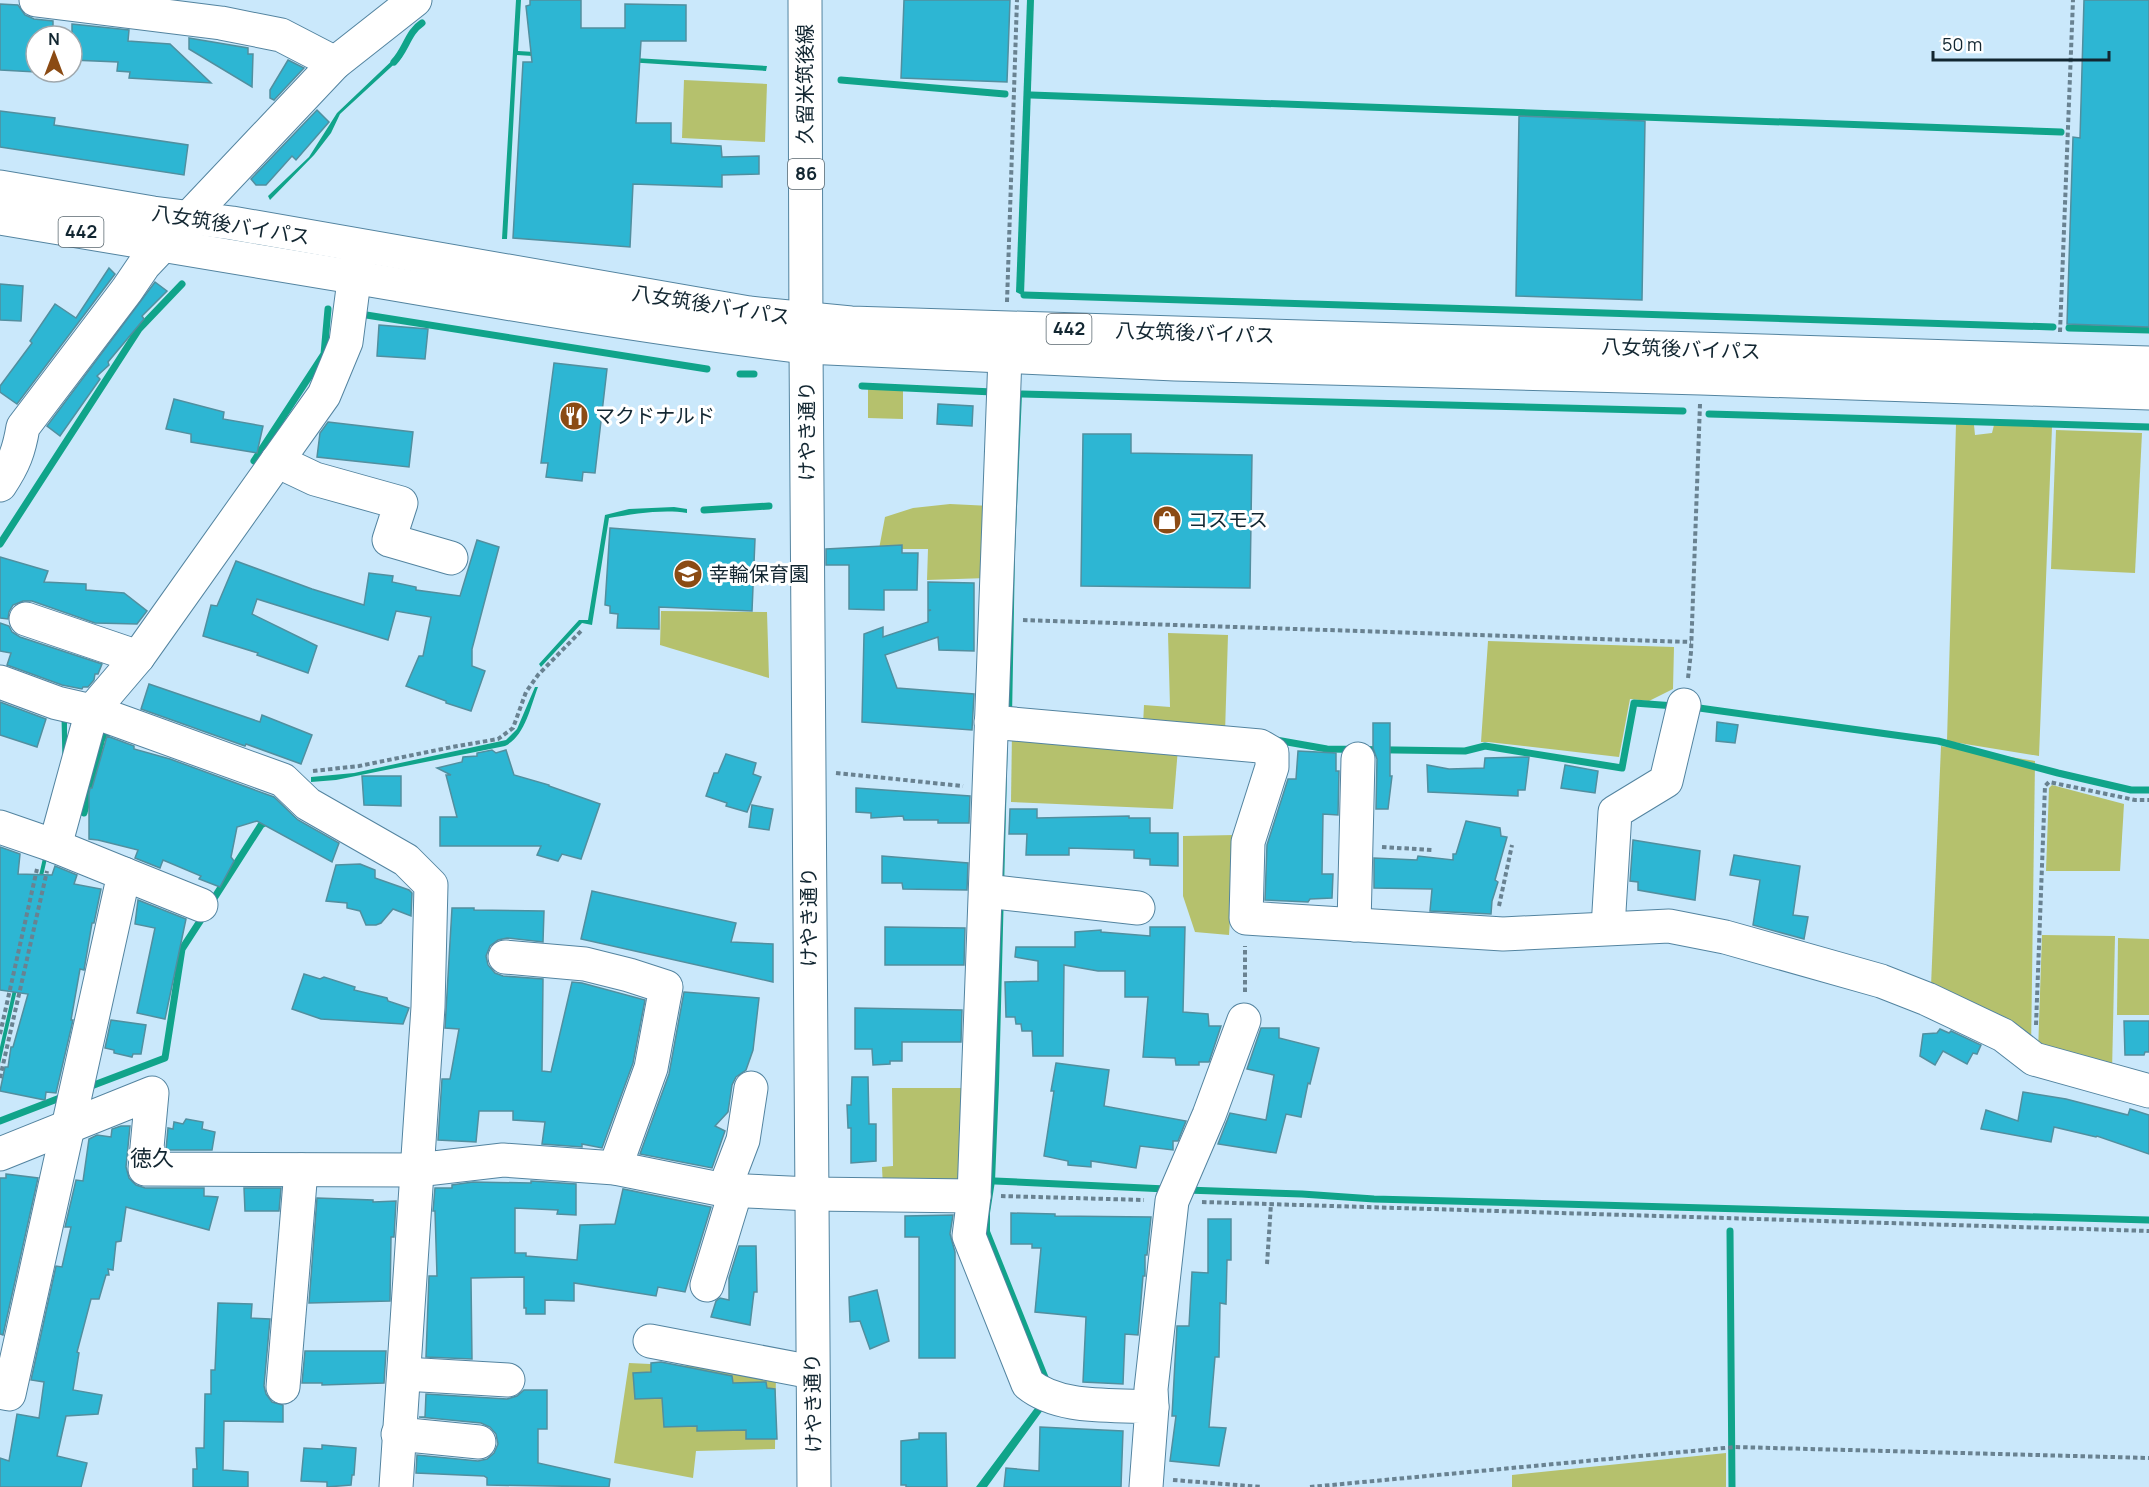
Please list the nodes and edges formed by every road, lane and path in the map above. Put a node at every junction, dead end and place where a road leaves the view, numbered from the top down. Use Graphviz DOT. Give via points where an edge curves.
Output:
graph roads {
  1 [pos="36,0"];
  2 [pos="415,0"];
  3 [pos="805,0"];
  4 [pos="1017,0"];
  5 [pos="2073,0"];
  6 [pos="90,3"];
  7 [pos="223,11"];
  8 [pos="335,63"];
  9 [pos="0,187"];
  10 [pos="189,217"];
  11 [pos="0,218"];
  12 [pos="163,245"];
  13 [pos="356,262"];
  14 [pos="806,334"];
  15 [pos="1005,342"];
  16 [pos="2059,361"];
  17 [pos="2149,363"];
  18 [pos="1701,378"];
  19 [pos="2149,393"];
  20 [pos="11,423"];
  21 [pos="277,461"];
  22 [pos="0,485"];
  23 [pos="451,558"];
  24 [pos="26,619"];
  25 [pos="1016,619"];
  26 [pos="581,632"];
  27 [pos="1691,642"];
  28 [pos="138,657"];
  29 [pos="0,681"];
  30 [pos="1684,705"];
  31 [pos="92,711"];
  32 [pos="1001,722"];
  33 [pos="1358,759"];
  34 [pos="835,773"];
  35 [pos="283,780"];
  36 [pos="989,789"];
  37 [pos="2149,800"];
  38 [pos="0,827"];
  39 [pos="1512,845"];
  40 [pos="54,846"];
  41 [pos="1356,846"];
  42 [pos="1432,850"];
  43 [pos="124,874"];
  44 [pos="994,891"];
  45 [pos="201,906"];
  46 [pos="1138,908"];
  47 [pos="1246,918"];
  48 [pos="1354,925"];
  49 [pos="1608,928"];
  50 [pos="1494,934"];
  51 [pos="505,957"];
  52 [pos="1244,1020"];
  53 [pos="2034,1059"];
  54 [pos="0,1078"];
  55 [pos="751,1088"];
  56 [pos="2149,1091"];
  57 [pos="69,1127"];
  58 [pos="0,1154"];
  59 [pos="615,1168"];
  60 [pos="301,1170"];
  61 [pos="417,1170"];
  62 [pos="730,1190"];
  63 [pos="811,1194"];
  64 [pos="985,1196"];
  65 [pos="1172,1201"];
  66 [pos="1271,1204"];
  67 [pos="2149,1231"];
  68 [pos="1266,1263"];
  69 [pos="707,1285"];
  70 [pos="650,1341"];
  71 [pos="812,1372"];
  72 [pos="404,1374"];
  73 [pos="508,1380"];
  74 [pos="283,1388"];
  75 [pos="0,1392"];
  76 [pos="1152,1407"];
  77 [pos="398,1434"];
  78 [pos="479,1442"];
  79 [pos="2149,1458"];
  80 [pos="1146,1483"];
  81 [pos="396,1487"];
  82 [pos="814,1487"];
  83 [pos="1262,1487"];
  84 [pos="1310,1487"];
  1 -- 6 [label="main road"];
  2 -- 8 [label="main road"];
  3 -- 14 [label="main road, 久留米筑後線 / 86"];
  4 -- 15 [label="path"];
  5 -- 16 [label="path"];
  6 -- 7 [label="main road"];
  7 -- 8 [label="main road"];
  8 -- 10 [label="main road"];
  9 -- 10 [label="main road, 八女筑後バイパス / 442"];
  10 -- 12 [label="main road"];
  10 -- 13 [label="main road, 八女筑後バイパス / 442"];
  11 -- 12 [label="main road, 八女筑後バイパス / 442"];
  12 -- 13 [label="main road, 八女筑後バイパス / 442"];
  12 -- 20 [label="main road"];
  13 -- 14 [label="main road, 八女筑後バイパス / 442" via="749,313"];
  13 -- 21 [label="main road" via="346,342 324,395"];
  14 -- 15 [label="main road, 八女筑後バイパス / 442"];
  14 -- 63 [label="main road, けやき通り"];
  15 -- 16 [label="main road, 八女筑後バイパス / 442"];
  15 -- 18 [label="main road, 八女筑後バイパス / 442" via="1175,364"];
  15 -- 32 [label="main road"];
  16 -- 17 [label="main road, 八女筑後バイパス / 442"];
  18 -- 19 [label="main road, 八女筑後バイパス / 442"];
  18 -- 27 [label="path"];
  20 -- 22 [label="main road" via="19,450"];
  21 -- 23 [label="main road" via="315,479 401,503 389,540"];
  21 -- 28 [label="main road"];
  24 -- 28 [label="main road"];
  25 -- 27 [label="path"];
  26 -- 35 [label="path" via="538,675 526,692 513,728 498,739 359,766 311,771"];
  27 -- 30 [label="path"];
  28 -- 31 [label="main road"];
  29 -- 31 [label="main road" via="57,703"];
  30 -- 49 [label="main road" via="1666,781 1616,812"];
  31 -- 35 [label="main road"];
  31 -- 40 [label="main road"];
  32 -- 36 [label="main road"];
  32 -- 47 [label="main road" via="1260,746 1272,753 1272,767 1248,842"];
  33 -- 41 [label="main road"];
  34 -- 36 [label="path"];
  35 -- 61 [label="main road" via="308,804 406,860 431,885"];
  36 -- 44 [label="main road"];
  37 -- 53 [label="path" via="2049,782 2045,786"];
  38 -- 40 [label="main road"];
  39 -- 50 [label="path"];
  40 -- 43 [label="main road"];
  40 -- 54 [label="path"];
  41 -- 42 [label="path"];
  41 -- 48 [label="main road"];
  43 -- 45 [label="main road"];
  43 -- 57 [label="main road"];
  44 -- 46 [label="main road"];
  44 -- 64 [label="main road"];
  47 -- 48 [label="main road"];
  47 -- 52 [label="path"];
  48 -- 50 [label="main road"];
  49 -- 50 [label="main road"];
  49 -- 53 [label="main road" via="1680,928 1881,981 2003,1035"];
  51 -- 59 [label="main road" via="585,964 666,987 651,1068"];
  52 -- 65 [label="main road"];
  53 -- 56 [label="main road"];
  55 -- 62 [label="main road"];
  57 -- 58 [label="main road"];
  57 -- 60 [label="main road" via="152,1094 145,1169"];
  57 -- 75 [label="main road" via="9,1394"];
  59 -- 61 [label="main road" via="503,1160"];
  59 -- 62 [label="main road"];
  60 -- 61 [label="main road"];
  60 -- 74 [label="main road"];
  61 -- 72 [label="main road"];
  62 -- 63 [label="main road"];
  62 -- 69 [label="main road"];
  63 -- 64 [label="main road"];
  63 -- 71 [label="main road, けやき通り"];
  64 -- 65 [label="path"];
  64 -- 76 [label="main road" via="969,1236 1028,1383 1047,1396 1083,1403"];
  65 -- 66 [label="path"];
  65 -- 76 [label="main road" via="1150,1389"];
  66 -- 67 [label="path"];
  66 -- 68 [label="path"];
  70 -- 71 [label="main road"];
  71 -- 82 [label="main road, けやき通り"];
  72 -- 73 [label="main road"];
  72 -- 77 [label="main road"];
  76 -- 80 [label="main road"];
  77 -- 78 [label="main road"];
  77 -- 81 [label="main road"];
  79 -- 84 [label="path" via="1735,1447"];
  80 -- 83 [label="path"];
}
